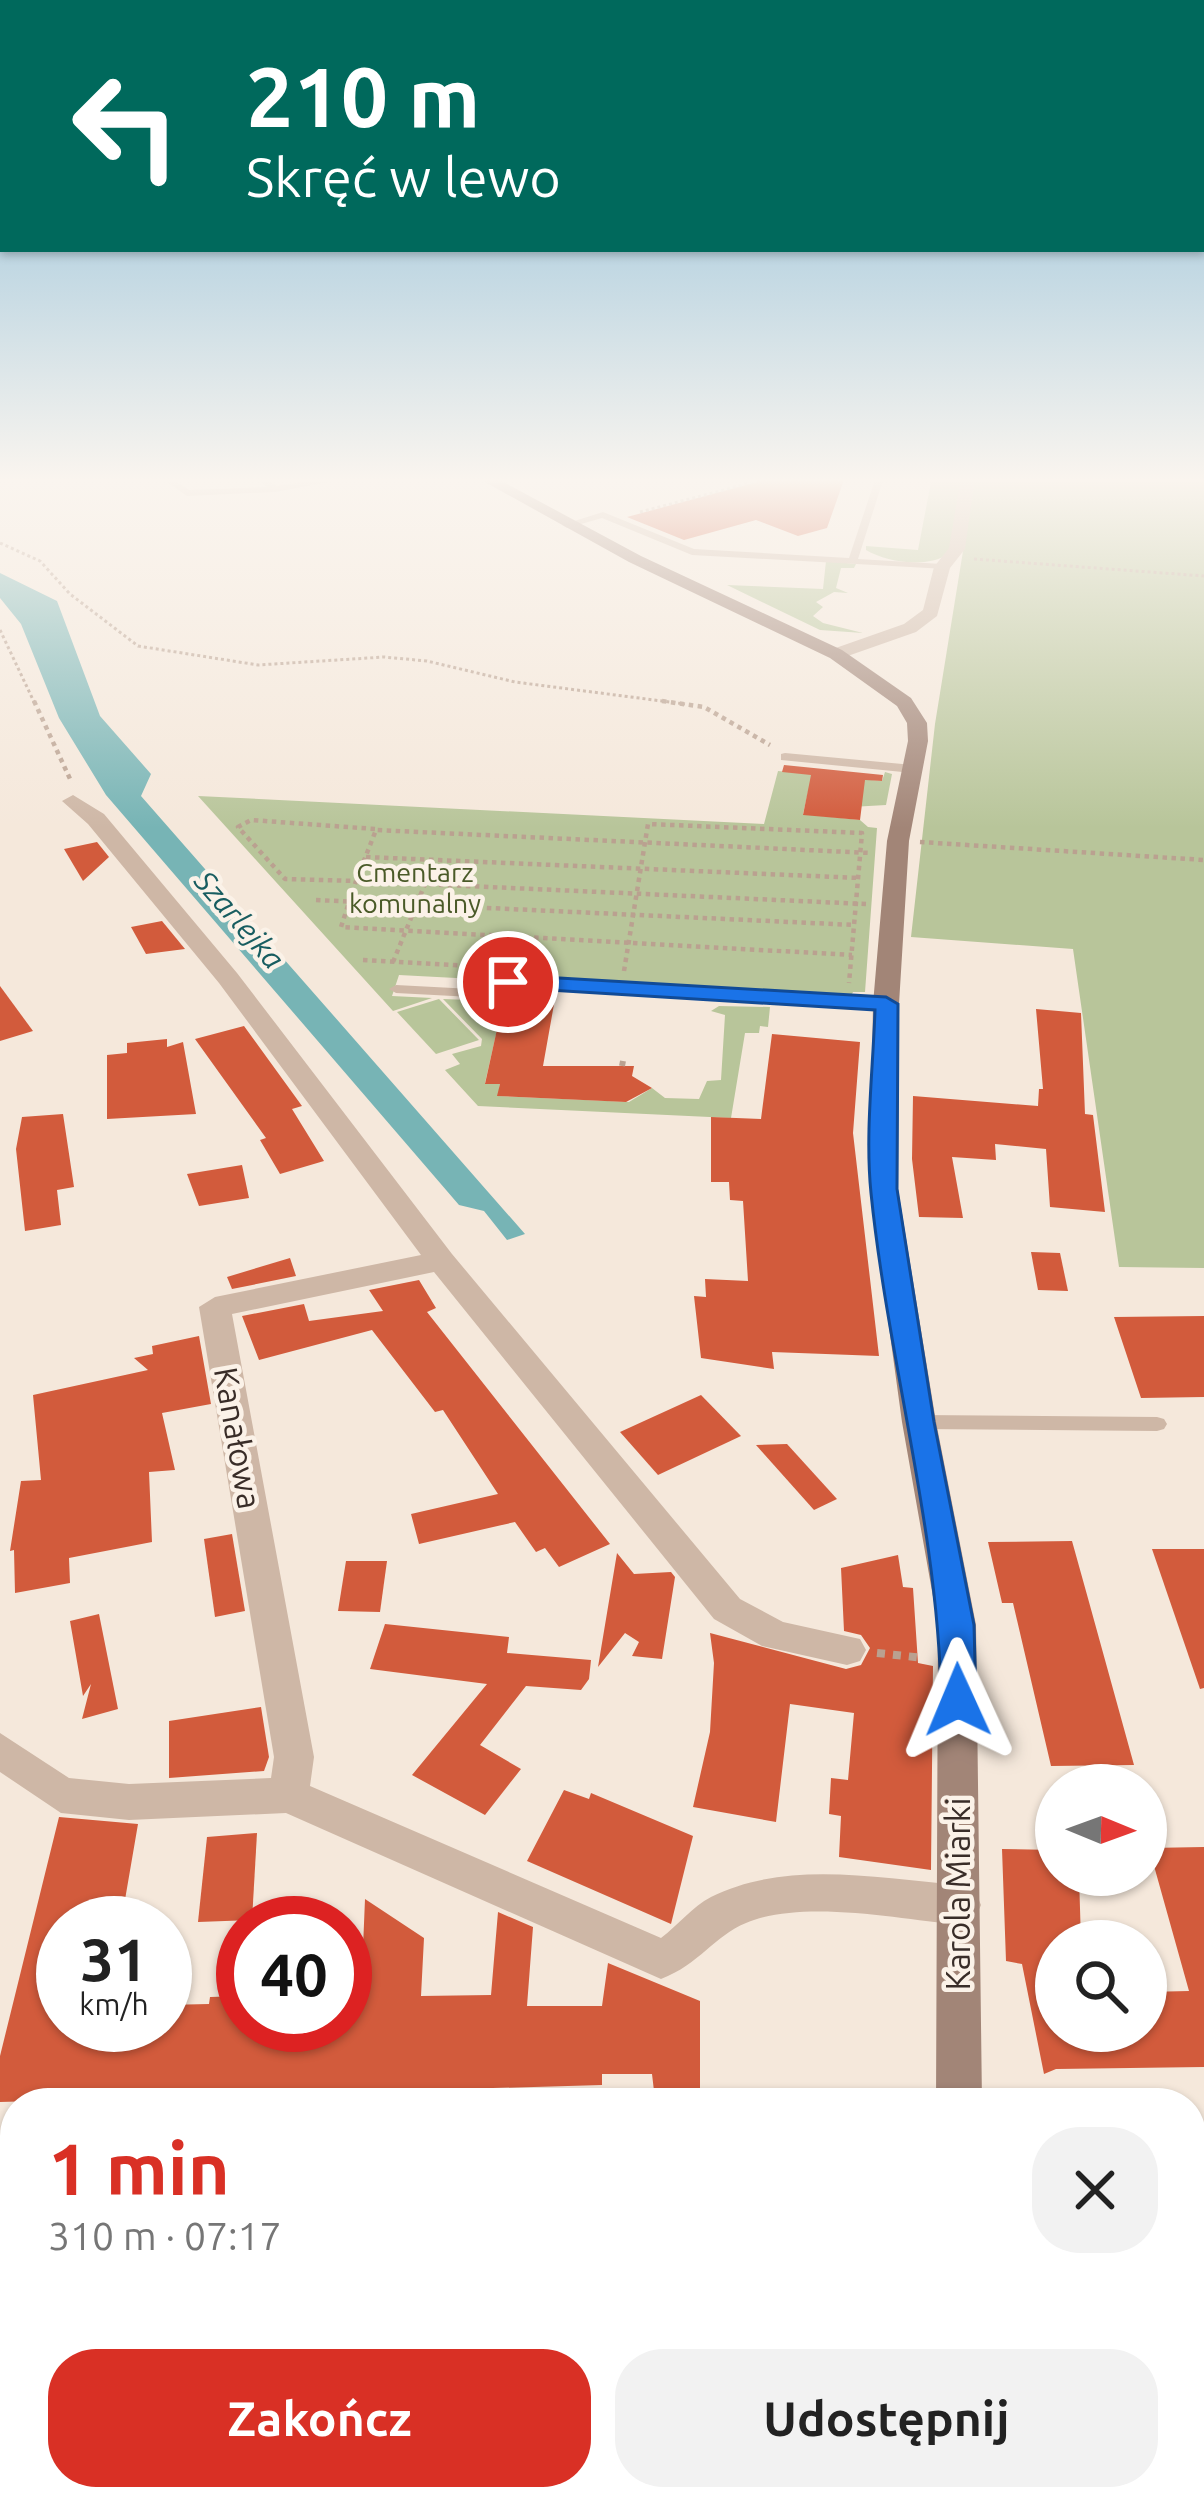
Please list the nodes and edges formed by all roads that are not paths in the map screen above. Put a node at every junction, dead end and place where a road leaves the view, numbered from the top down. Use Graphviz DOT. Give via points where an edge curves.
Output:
graph roads {
  1 [pos="711,594"];
  2 [pos="938,594"];
  3 [pos="836,654"];
  4 [pos="784,757"];
  5 [pos="913,769"];
  6 [pos="73,801"];
  7 [pos="396,989"];
  8 [pos="886,1004"];
  9 [pos="441,1261"];
  10 [pos="919,1422"];
  11 [pos="1156,1424"];
  12 [pos="847,1651"];
  13 [pos="0,1750"];
  14 [pos="289,1796"];
  15 [pos="960,1905"];
  16 [pos="959,2088"];
  1 -- 3 [label="street, Karola Miarki"];
  2 -- 3 [label="street" via="926,619"];
  3 -- 5 [label="street, Karola Miarki" via="912,712 920,732"];
  4 -- 5 [label="lane"];
  5 -- 8 [label="street, Karola Miarki" via="898,841"];
  6 -- 9 [label="street" via="228,978"];
  7 -- 8 [label="lane" via="472,993 508,982"];
  8 -- 10 [label="street, Karola Miarki" via="884,1189"];
  9 -- 12 [label="street" via="727,1609 775,1635"];
  9 -- 14 [label="street, Kanałowa" via="215,1307 294,1757"];
  10 -- 11 [label="lane"];
  10 -- 15 [label="street, Karola Miarki" via="957,1625"];
  13 -- 14 [label="street" via="61,1795 129,1802"];
  14 -- 15 [label="street" via="661,1959 731,1908 775,1899 857,1894"];
  15 -- 16 [label="street, Karola Miarki"];
}
